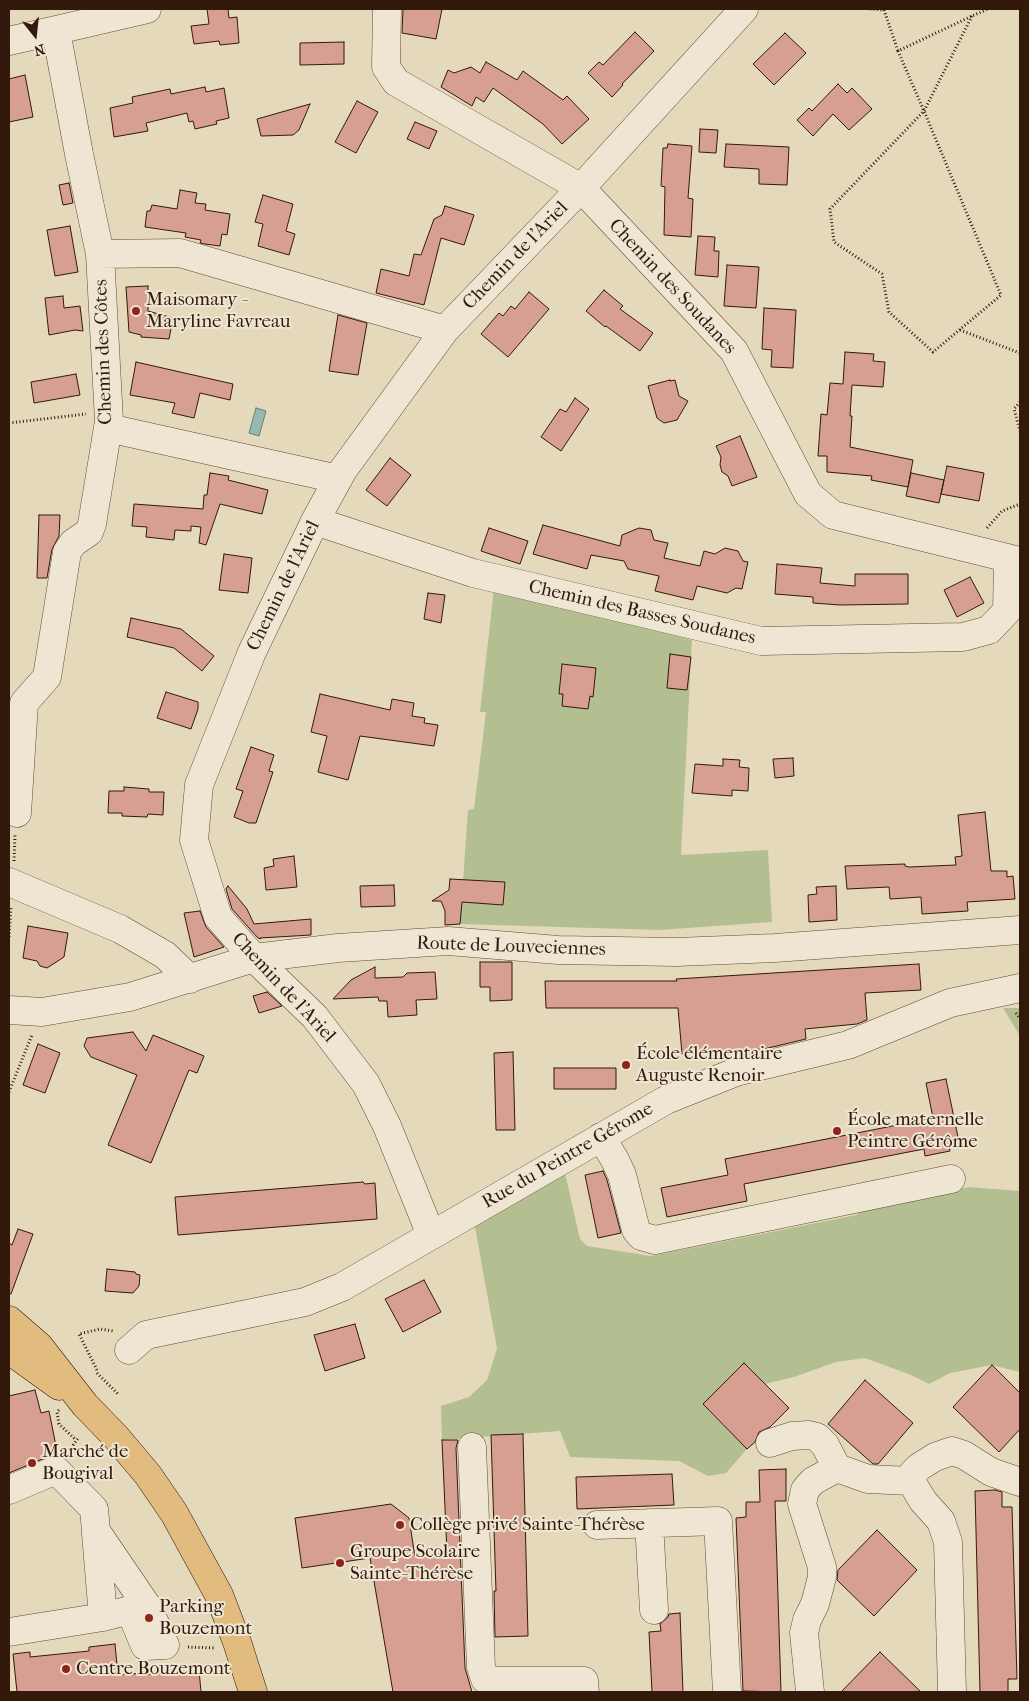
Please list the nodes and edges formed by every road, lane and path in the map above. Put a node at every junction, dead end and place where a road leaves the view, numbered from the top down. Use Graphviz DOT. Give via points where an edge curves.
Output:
graph roads {
  1 [pos="147,9"];
  2 [pos="387,9"];
  3 [pos="744,9"];
  4 [pos="870,9"];
  5 [pos="884,9"];
  6 [pos="988,9"];
  7 [pos="972,16"];
  8 [pos="56,31"];
  9 [pos="9,41"];
  10 [pos="898,51"];
  11 [pos="924,111"];
  12 [pos="581,188"];
  13 [pos="100,254"];
  14 [pos="445,330"];
  15 [pos="960,330"];
  16 [pos="1020,353"];
  17 [pos="1020,402"];
  18 [pos="108,421"];
  19 [pos="9,423"];
  20 [pos="1020,431"];
  21 [pos="338,479"];
  22 [pos="1020,504"];
  23 [pos="315,521"];
  24 [pos="969,550"];
  25 [pos="1014,560"];
  26 [pos="17,812"];
  27 [pos="10,883"];
  28 [pos="1020,930"];
  29 [pos="254,958"];
  30 [pos="190,979"];
  31 [pos="1020,988"];
  32 [pos="9,1010"];
  33 [pos="42,1012"];
  34 [pos="9,1092"];
  35 [pos="601,1137"];
  36 [pos="951,1179"];
  37 [pos="431,1235"];
  38 [pos="9,1320"];
  39 [pos="138,1343"];
  40 [pos="9,1351"];
  41 [pos="118,1394"];
  42 [pos="85,1405"];
  43 [pos="57,1412"];
  44 [pos="76,1440"];
  45 [pos="770,1443"];
  46 [pos="472,1447"];
  47 [pos="837,1468"];
  48 [pos="911,1481"];
  49 [pos="1020,1482"];
  50 [pos="9,1490"];
  51 [pos="649,1523"];
  52 [pos="597,1525"];
  53 [pos="96,1530"];
  54 [pos="138,1608"];
  55 [pos="654,1610"];
  56 [pos="103,1616"];
  57 [pos="9,1632"];
  58 [pos="237,1642"];
  59 [pos="165,1645"];
  60 [pos="253,1692"];
  61 [pos="585,1692"];
  62 [pos="727,1692"];
  63 [pos="810,1692"];
  64 [pos="952,1692"];
  1 -- 8 [label="street"];
  2 -- 12 [label="street, Chemin des Soudanes" via="386,67 396,82"];
  3 -- 12 [label="street, Chemin de l'Ariel"];
  4 -- 5 [label="path"];
  5 -- 10 [label="path"];
  6 -- 7 [label="path"];
  7 -- 10 [label="path"];
  7 -- 11 [label="path"];
  8 -- 9 [label="street"];
  8 -- 13 [label="street, Chemin des Côtes"];
  10 -- 11 [label="path"];
  11 -- 15 [label="path" via="1001,295"];
  11 -- 15 [label="path" via="830,209 834,242 882,274 889,312 933,352"];
  12 -- 14 [label="street, Chemin de l'Ariel"];
  12 -- 24 [label="street, Chemin des Soudanes" via="734,351 808,494 832,515"];
  13 -- 14 [label="street" via="180,253"];
  13 -- 18 [label="street, Chemin des Côtes"];
  14 -- 21 [label="street, Chemin de l'Ariel"];
  15 -- 16 [label="path"];
  17 -- 20 [label="path" via="1014,409"];
  18 -- 19 [label="path" via="93,413"];
  18 -- 21 [label="street"];
  18 -- 26 [label="street, Chemin des Côtes" via="92,524 89,532 73,543 68,552 47,677 24,703"];
  21 -- 23 [label="street, Chemin de l'Ariel"];
  22 -- 24 [label="path" via="1002,511"];
  23 -- 25 [label="street, Chemin des Basses Soudanes" via="473,573 760,641 963,637 989,630 1007,611"];
  23 -- 29 [label="street, Chemin de l'Ariel" via="252,652 199,784 194,840 199,857 218,917"];
  24 -- 25 [label="street, Chemin des Soudanes"];
  26 -- 27 [label="path"];
  27 -- 30 [label="street" via="120,929 165,955"];
  28 -- 29 [label="street, Route de Louveciennes" via="677,952 558,950 448,941 338,948"];
  29 -- 30 [label="street, Route de Louveciennes"];
  29 -- 37 [label="street, Chemin de l'Ariel" via="314,1017 366,1084 387,1126"];
  30 -- 33 [label="street, Route de Louveciennes" via="130,997"];
  31 -- 35 [label="street, Rue du Peintre Gérome" via="950,1003 848,1045 736,1072 666,1100"];
  32 -- 33 [label="street, Route de Louveciennes"];
  33 -- 34 [label="path"];
  35 -- 36 [label="street" via="622,1174 636,1230 641,1236 655,1240"];
  35 -- 37 [label="street, Rue du Peintre Gérome"];
  37 -- 39 [label="street, Rue du Peintre Gérome" via="342,1288 305,1302"];
  38 -- 42 [label="main road" via="39,1346"];
  39 -- 41 [label="path" via="128,1335 110,1330 79,1334 97,1372"];
  40 -- 42 [label="main road"];
  42 -- 58 [label="main road" via="148,1475 174,1512 219,1595"];
  43 -- 44 [label="path" via="59,1424"];
  45 -- 47 [label="street" via="792,1436 817,1437"];
  46 -- 61 [label="street" via="481,1667 485,1679 584,1681"];
  47 -- 48 [label="street" via="868,1479"];
  47 -- 63 [label="street" via="813,1481 805,1490 802,1504 822,1567 815,1604 804,1633"];
  48 -- 49 [label="street" via="913,1473 920,1467 952,1451 991,1472"];
  48 -- 64 [label="street" via="922,1501 941,1522 948,1542"];
  50 -- 53 [label="street" via="56,1470 94,1509"];
  51 -- 52 [label="street"];
  51 -- 55 [label="street"];
  51 -- 62 [label="street" via="718,1521"];
  53 -- 54 [label="street"];
  53 -- 56 [label="street"];
  54 -- 56 [label="street"];
  54 -- 59 [label="street"];
  56 -- 57 [label="street"];
  58 -- 59 [label="path" via="214,1648"];
  58 -- 60 [label="main road"];
}
